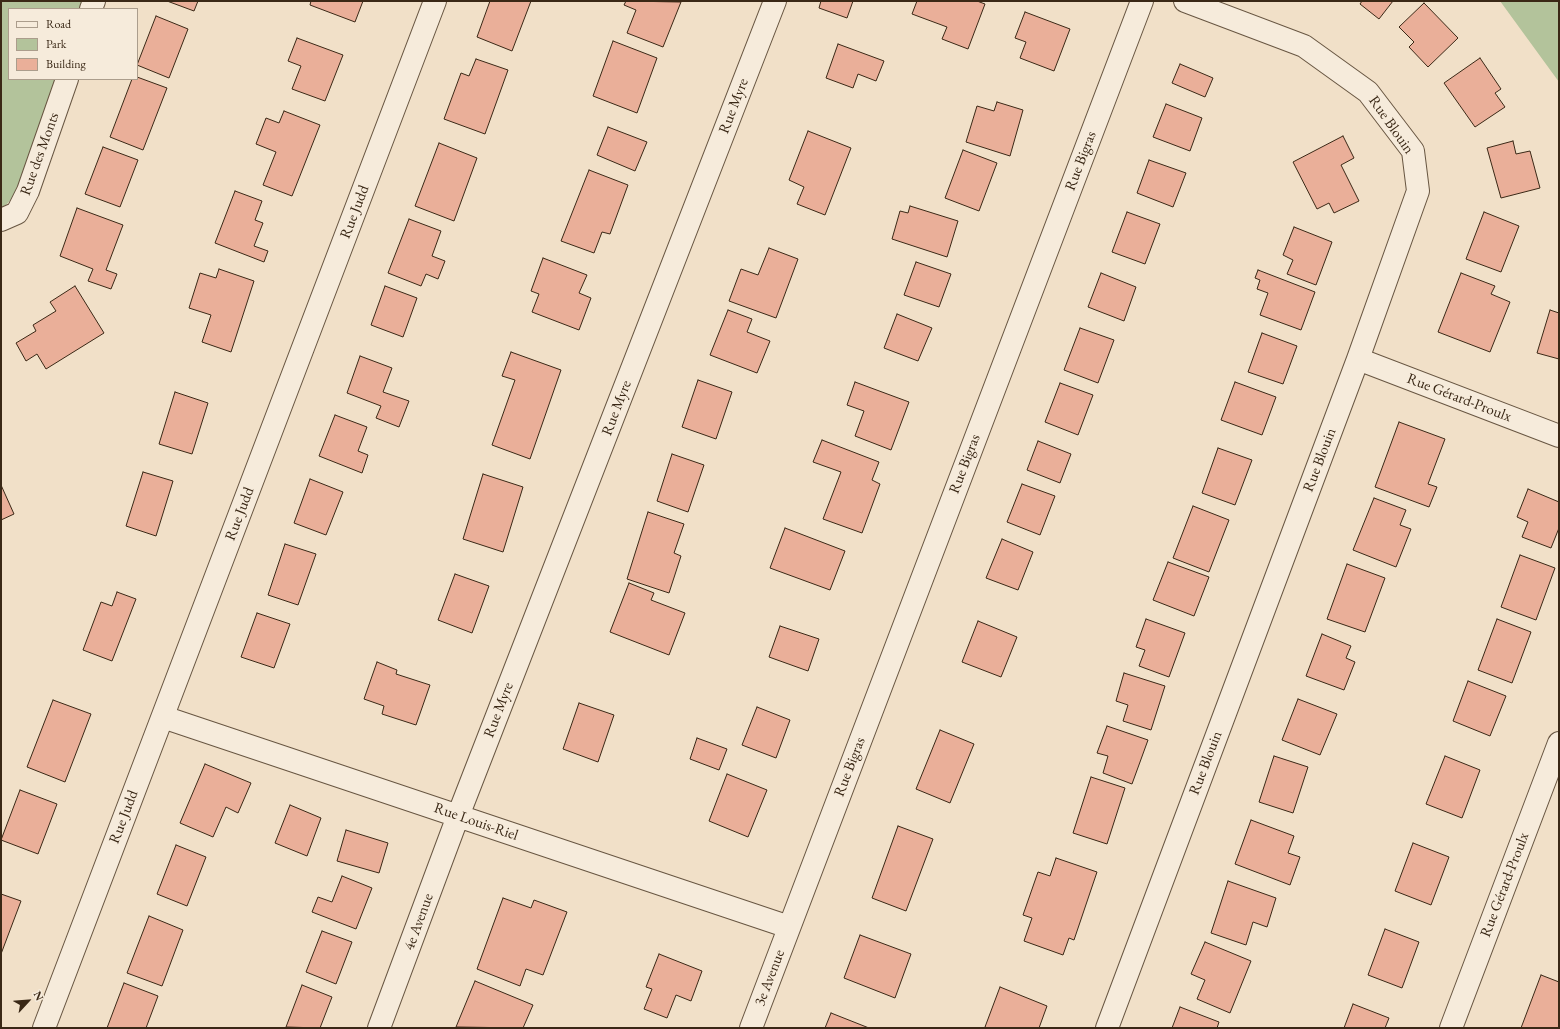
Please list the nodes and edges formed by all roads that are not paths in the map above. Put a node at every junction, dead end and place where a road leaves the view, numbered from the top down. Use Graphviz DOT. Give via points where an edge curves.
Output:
graph roads {
  1 [pos="435,1"];
  2 [pos="775,1"];
  3 [pos="1142,1"];
  4 [pos="1185,1"];
  5 [pos="67,80"];
  6 [pos="1,220"];
  7 [pos="1358,359"];
  8 [pos="1559,436"];
  9 [pos="163,717"];
  10 [pos="1559,742"];
  11 [pos="458,816"];
  12 [pos="789,927"];
  13 [pos="44,1028"];
  14 [pos="379,1028"];
  15 [pos="751,1028"];
  16 [pos="1107,1028"];
  17 [pos="1451,1028"];
  1 -- 9 [label="street, Rue Judd"];
  2 -- 11 [label="street, Rue Myre"];
  3 -- 12 [label="street, Rue Bigras"];
  4 -- 7 [label="street, Rue Blouin" via="1304,46 1368,92 1413,151 1418,191"];
  5 -- 6 [label="street, Rue des Monts" via="28,191 17,213"];
  7 -- 8 [label="street, Rue Gérard-Proulx"];
  7 -- 16 [label="street, Rue Blouin"];
  9 -- 11 [label="street, Rue Louis-Riel"];
  9 -- 13 [label="street, Rue Judd"];
  10 -- 17 [label="street, Rue Gérard-Proulx"];
  11 -- 12 [label="street, Rue Louis-Riel"];
  11 -- 14 [label="street, 4e Avenue"];
  12 -- 15 [label="street, 3e Avenue"];
}
